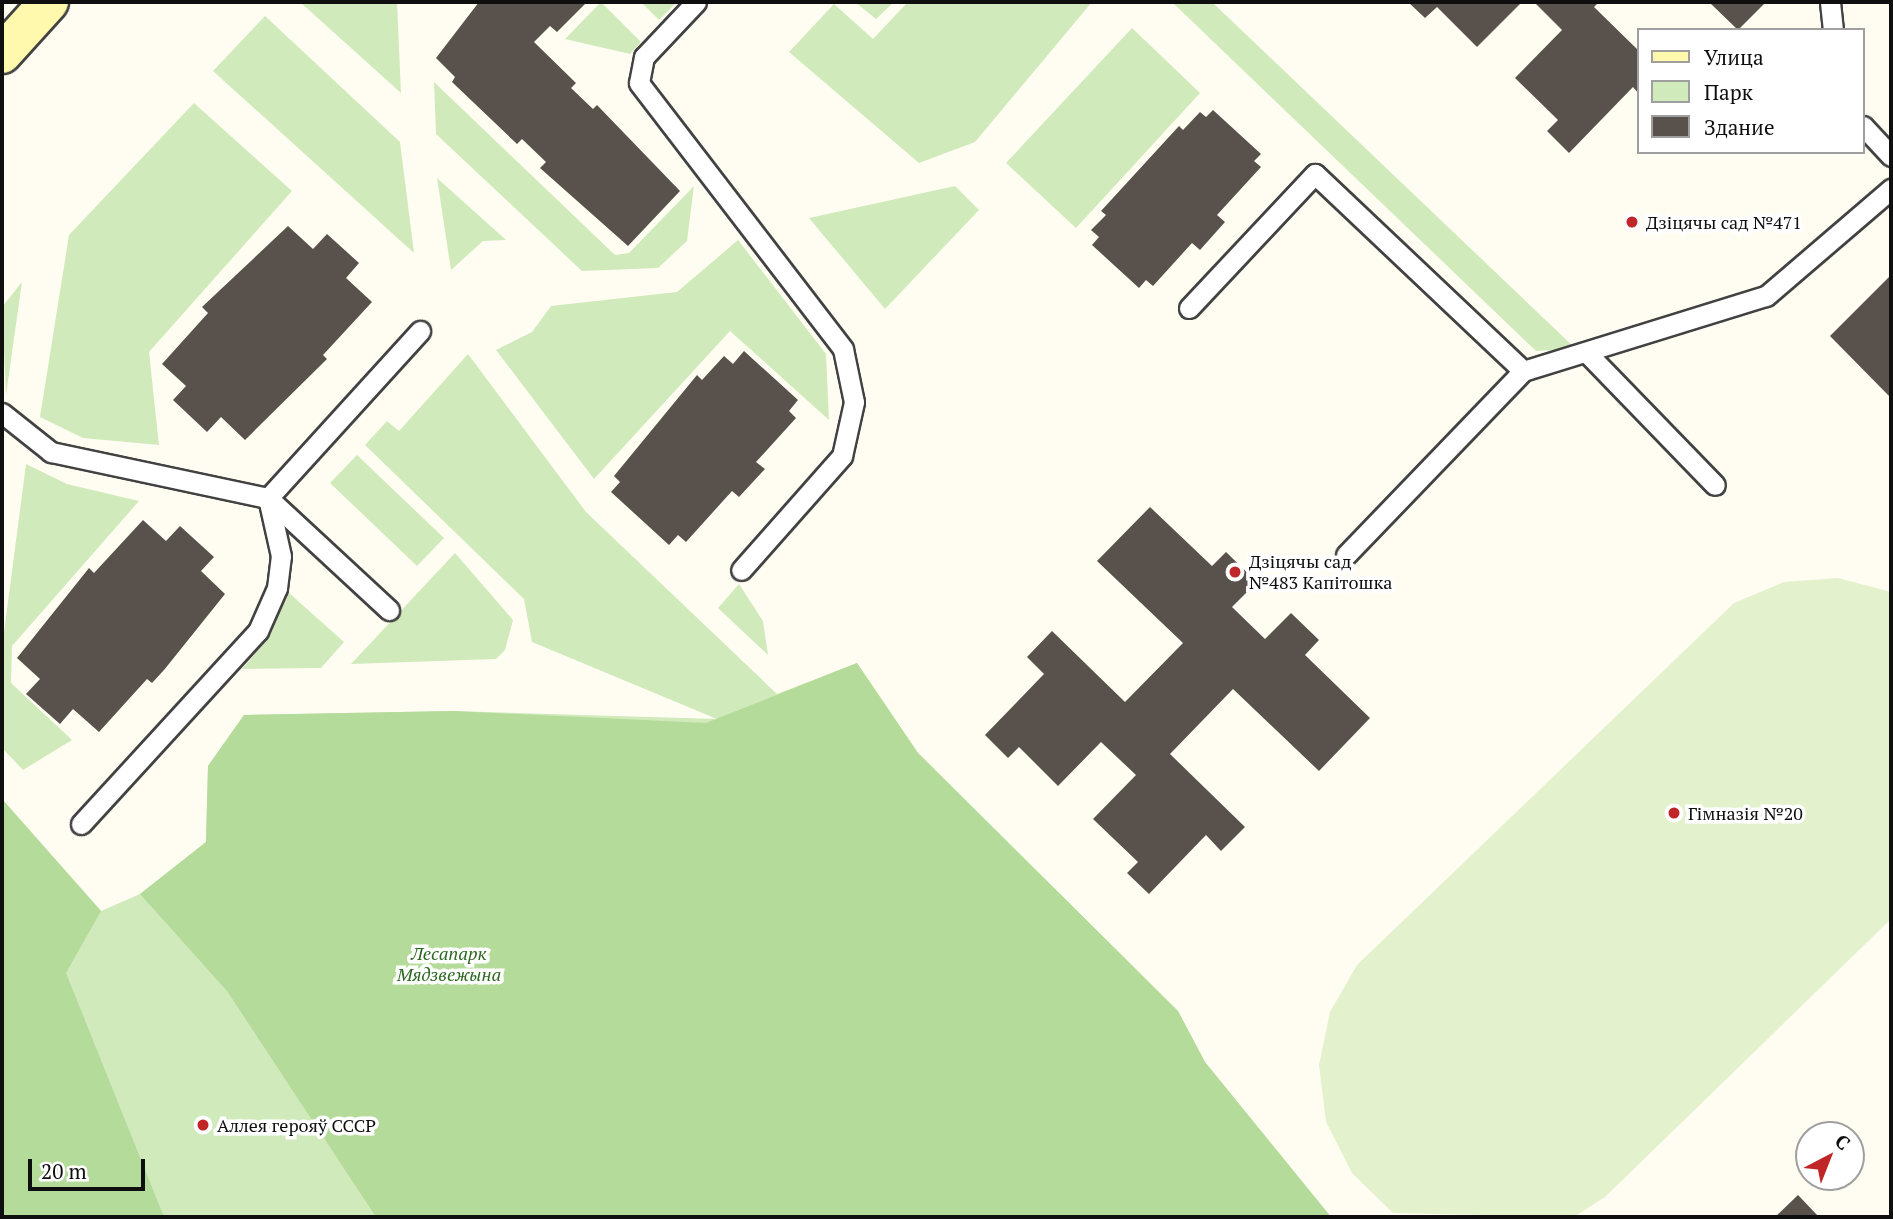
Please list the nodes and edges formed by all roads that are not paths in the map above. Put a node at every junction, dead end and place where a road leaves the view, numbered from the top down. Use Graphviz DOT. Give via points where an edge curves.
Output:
graph roads {
  1 [pos="48,2"];
  2 [pos="696,2"];
  3 [pos="1829,2"];
  4 [pos="1833,28"];
  5 [pos="2,54"];
  6 [pos="1865,128"];
  7 [pos="1891,156"];
  8 [pos="1891,189"];
  9 [pos="1189,308"];
  10 [pos="420,331"];
  11 [pos="1586,352"];
  12 [pos="1523,371"];
  13 [pos="2,413"];
  14 [pos="1715,485"];
  15 [pos="268,498"];
  16 [pos="1346,555"];
  17 [pos="741,570"];
  18 [pos="389,610"];
  19 [pos="80,824"];
  1 -- 5 [label="main road"];
  2 -- 17 [label="lane" via="644,57 639,83 843,349 854,402 842,456"];
  3 -- 4 [label="lane"];
  6 -- 7 [label="lane"];
  8 -- 11 [label="lane" via="1766,296"];
  9 -- 12 [label="lane" via="1315,174"];
  10 -- 15 [label="lane"];
  11 -- 12 [label="lane"];
  11 -- 14 [label="lane"];
  12 -- 16 [label="lane"];
  13 -- 15 [label="lane" via="51,452"];
  15 -- 18 [label="lane"];
  15 -- 19 [label="lane" via="281,556 277,588 258,631"];
}
